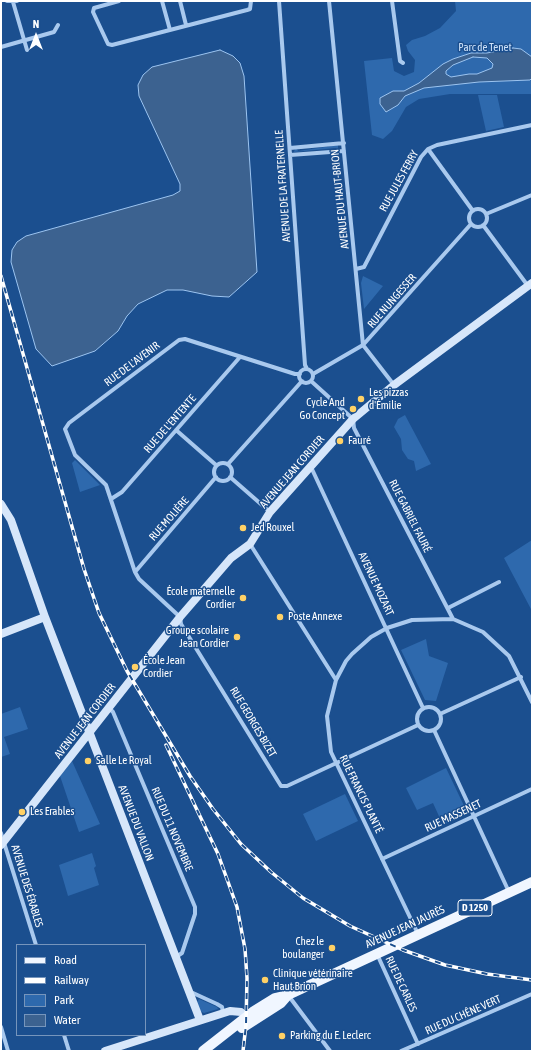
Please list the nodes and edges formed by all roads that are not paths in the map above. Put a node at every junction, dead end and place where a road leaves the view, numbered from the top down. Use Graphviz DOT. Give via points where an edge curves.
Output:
graph roads {
  1 [pos="7,1"];
  2 [pos="119,1"];
  3 [pos="162,1"];
  4 [pos="180,1"];
  5 [pos="251,1"];
  6 [pos="280,1"];
  7 [pos="329,1"];
  8 [pos="392,1"];
  9 [pos="15,2"];
  10 [pos="58,25"];
  11 [pos="186,25"];
  12 [pos="170,30"];
  13 [pos="24,40"];
  14 [pos="1,47"];
  15 [pos="27,50"];
  16 [pos="403,63"];
  17 [pos="532,125"];
  18 [pos="344,142"];
  19 [pos="290,148"];
  20 [pos="428,149"];
  21 [pos="344,150"];
  22 [pos="290,156"];
  23 [pos="532,195"];
  24 [pos="472,211"];
  25 [pos="486,214"];
  26 [pos="471,224"];
  27 [pos="483,225"];
  28 [pos="356,269"];
  29 [pos="530,285"];
  30 [pos="363,345"];
  31 [pos="240,357"];
  32 [pos="307,369"];
  33 [pos="300,374"];
  34 [pos="313,374"];
  35 [pos="302,381"];
  36 [pos="311,381"];
  37 [pos="394,385"];
  38 [pos="353,419"];
  39 [pos="176,430"];
  40 [pos="228,464"];
  41 [pos="216,465"];
  42 [pos="311,467"];
  43 [pos="216,477"];
  44 [pos="230,477"];
  45 [pos="111,500"];
  46 [pos="1,504"];
  47 [pos="270,512"];
  48 [pos="250,544"];
  49 [pos="135,572"];
  50 [pos="499,582"];
  51 [pos="448,608"];
  52 [pos="45,617"];
  53 [pos="180,617"];
  54 [pos="453,620"];
  55 [pos="387,628"];
  56 [pos="1,634"];
  57 [pos="520,677"];
  58 [pos="336,680"];
  59 [pos="532,702"];
  60 [pos="109,708"];
  61 [pos="423,708"];
  62 [pos="440,714"];
  63 [pos="418,724"];
  64 [pos="434,730"];
  65 [pos="89,733"];
  66 [pos="335,764"];
  67 [pos="532,789"];
  68 [pos="474,816"];
  69 [pos="1,832"];
  70 [pos="2,843"];
  71 [pos="382,859"];
  72 [pos="532,882"];
  73 [pos="509,892"];
  74 [pos="418,934"];
  75 [pos="36,944"];
  76 [pos="376,953"];
  77 [pos="176,957"];
  78 [pos="190,994"];
  79 [pos="532,994"];
  80 [pos="288,995"];
  81 [pos="223,1013"];
  82 [pos="250,1019"];
  83 [pos="200,1020"];
  84 [pos="1,1027"];
  85 [pos="64,1036"];
  86 [pos="418,1044"];
  87 [pos="329,1050"];
  88 [pos="8,1051"];
  89 [pos="70,1051"];
  90 [pos="105,1051"];
  91 [pos="204,1051"];
  92 [pos="401,1051"];
  1 -- 9 [label="street"];
  2 -- 12 [label="street" via="94,8 93,12 108,44"];
  3 -- 12 [label="street"];
  4 -- 11 [label="street"];
  5 -- 11 [label="street" via="248,10"];
  6 -- 19 [label="street, AVENUE DE LA FRATERNELLE"];
  7 -- 18 [label="street, AVENUE DU HAUT-BRION"];
  8 -- 16 [label="street" via="400,61"];
  9 -- 13 [label="street"];
  10 -- 13 [label="street" via="54,32"];
  11 -- 12 [label="street"];
  13 -- 14 [label="street"];
  13 -- 15 [label="street"];
  17 -- 20 [label="street, RUE JULES FERRY"];
  18 -- 19 [label="street"];
  18 -- 21 [label="street, AVENUE DU HAUT-BRION"];
  19 -- 22 [label="street, AVENUE DE LA FRATERNELLE"];
  20 -- 24 [label="street"];
  20 -- 28 [label="street, RUE JULES FERRY" via="420,157 364,267"];
  21 -- 22 [label="street"];
  21 -- 28 [label="street, AVENUE DU HAUT-BRION"];
  22 -- 32 [label="street, AVENUE DE LA FRATERNELLE"];
  23 -- 25 [label="street"];
  24 -- 25 [label="street" via="478,209"];
  24 -- 26 [label="street" via="469,218"];
  25 -- 27 [label="street" via="487,219"];
  26 -- 27 [label="street"];
  26 -- 30 [label="street, RUE NUNGESSER"];
  27 -- 29 [label="street"];
  28 -- 30 [label="street, AVENUE DU HAUT-BRION"];
  29 -- 37 [label="street, AVENUE JEAN CORDIER"];
  30 -- 34 [label="street, RUE NUNGESSER"];
  30 -- 37 [label="street"];
  31 -- 33 [label="street, RUE DE L'AVENIR"];
  31 -- 39 [label="street, RUE DE L'ENTENTE"];
  31 -- 45 [label="street, RUE DE L'AVENIR" via="185,339 179,340 69,423 65,429 76,455 106,485"];
  32 -- 33 [label="street"];
  32 -- 34 [label="street"];
  33 -- 35 [label="street"];
  34 -- 36 [label="street"];
  35 -- 36 [label="street"];
  35 -- 40 [label="street"];
  36 -- 38 [label="street"];
  37 -- 38 [label="street, AVENUE JEAN CORDIER"];
  38 -- 42 [label="street, AVENUE JEAN CORDIER"];
  38 -- 51 [label="street, RUE GABRIEL FAURÉ" via="354,428"];
  39 -- 41 [label="street"];
  39 -- 45 [label="street, RUE DE L'ENTENTE" via="122,492"];
  40 -- 41 [label="street"];
  40 -- 44 [label="street" via="231,469"];
  41 -- 43 [label="street"];
  42 -- 47 [label="street, AVENUE JEAN CORDIER"];
  42 -- 55 [label="street, AVENUE MOZART"];
  43 -- 44 [label="street" via="224,480"];
  43 -- 49 [label="street, RUE MOLIÈRE"];
  44 -- 47 [label="street"];
  45 -- 49 [label="street"];
  46 -- 52 [label="street, AVENUE DU VALLON" via="11,520"];
  47 -- 48 [label="street, AVENUE JEAN CORDIER"];
  48 -- 53 [label="street, AVENUE JEAN CORDIER" via="231,558"];
  48 -- 58 [label="street"];
  49 -- 53 [label="street" via="139,579"];
  50 -- 51 [label="street"];
  51 -- 54 [label="street, RUE GABRIEL FAURÉ"];
  52 -- 56 [label="street"];
  52 -- 65 [label="street, AVENUE DU VALLON"];
  53 -- 60 [label="street, AVENUE JEAN CORDIER"];
  53 -- 66 [label="street, RUE GEORGES BIZET" via="181,624 281,786 287,786"];
  54 -- 55 [label="street, RUE FRANCIS PLANTÉ" via="412,620"];
  54 -- 57 [label="street, RUE FRANCIS PLANTÉ" via="483,632 509,656"];
  55 -- 58 [label="street, RUE FRANCIS PLANTÉ" via="371,637 352,654"];
  55 -- 61 [label="street, AVENUE MOZART"];
  57 -- 59 [label="street, RUE FRANCIS PLANTÉ"];
  57 -- 62 [label="street"];
  58 -- 66 [label="street, RUE FRANCIS PLANTÉ" via="327,716 330,752"];
  60 -- 65 [label="street, AVENUE JEAN CORDIER"];
  60 -- 77 [label="street, RUE DU 11 NOVEMBRE" via="113,712 196,907 182,953"];
  61 -- 62 [label="street" via="435,708"];
  61 -- 63 [label="street" via="418,713"];
  62 -- 64 [label="street" via="440,722"];
  63 -- 64 [label="street" via="423,729"];
  63 -- 66 [label="street"];
  64 -- 68 [label="street"];
  65 -- 70 [label="street, AVENUE JEAN CORDIER"];
  65 -- 77 [label="street, AVENUE DU VALLON"];
  66 -- 71 [label="street, RUE FRANCIS PLANTÉ"];
  67 -- 68 [label="street, RUE MASSENET"];
  68 -- 71 [label="street, RUE MASSENET"];
  68 -- 73 [label="street"];
  69 -- 70 [label="street, AVENUE DES ÉRABLES"];
  70 -- 75 [label="street, AVENUE DES ÉRABLES"];
  71 -- 74 [label="street, RUE FRANCIS PLANTÉ"];
  72 -- 73 [label="main road, AVENUE JEAN JAURÈS / D 1250"];
  73 -- 74 [label="main road, AVENUE JEAN JAURÈS / D 1250"];
  74 -- 76 [label="main road, AVENUE JEAN JAURÈS / D 1250"];
  76 -- 80 [label="main road, AVENUE JEAN JAURÈS / D 1250"];
  76 -- 86 [label="street, RUE DE CARLES"];
  77 -- 78 [label="street, AVENUE DU VALLON"];
  78 -- 81 [label="street" via="217,1004 222,1007"];
  78 -- 83 [label="street, AVENUE DU VALLON"];
  79 -- 86 [label="street, RUE DU CHÊNE VERT"];
  80 -- 82 [label="main road, AVENUE JEAN JAURÈS / D 1250" via="281,1003"];
  80 -- 87 [label="street"];
  81 -- 82 [label="street" via="236,1010"];
  81 -- 83 [label="street"];
  82 -- 91 [label="main road, AVENUE JEAN JAURÈS / D 1250"];
  83 -- 90 [label="street"];
  84 -- 88 [label="street"];
  85 -- 89 [label="street"];
  86 -- 92 [label="street, RUE DU CHÊNE VERT"];
}
